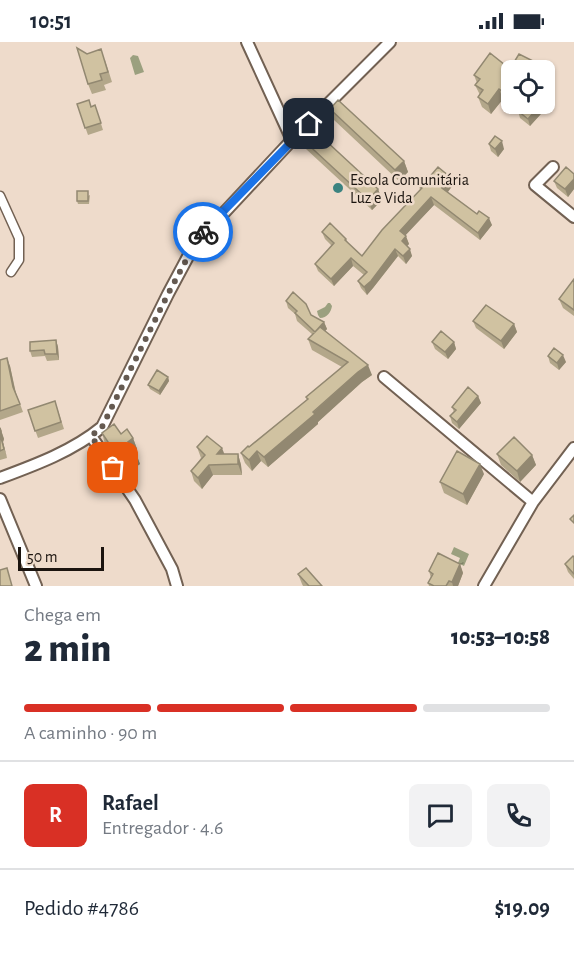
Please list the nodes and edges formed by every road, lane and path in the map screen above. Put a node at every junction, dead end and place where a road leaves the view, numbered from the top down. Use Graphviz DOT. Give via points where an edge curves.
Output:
graph roads {
  1 [pos="247,42"];
  2 [pos="390,42"];
  3 [pos="292,140"];
  4 [pos="553,167"];
  5 [pos="0,196"];
  6 [pos="574,217"];
  7 [pos="11,272"];
  8 [pos="384,377"];
  9 [pos="91,436"];
  10 [pos="573,452"];
  11 [pos="0,478"];
  12 [pos="0,499"];
  13 [pos="533,502"];
  14 [pos="36,586"];
  15 [pos="177,586"];
  16 [pos="484,586"];
  1 -- 3 [label="street"];
  2 -- 3 [label="street"];
  3 -- 9 [label="street" via="199,236 102,427"];
  4 -- 6 [label="street" via="535,185"];
  5 -- 7 [label="street" via="19,238 19,260"];
  8 -- 13 [label="street"];
  9 -- 11 [label="street"];
  9 -- 15 [label="street" via="135,500"];
  10 -- 13 [label="street"];
  12 -- 14 [label="street"];
  13 -- 16 [label="street"];
}
